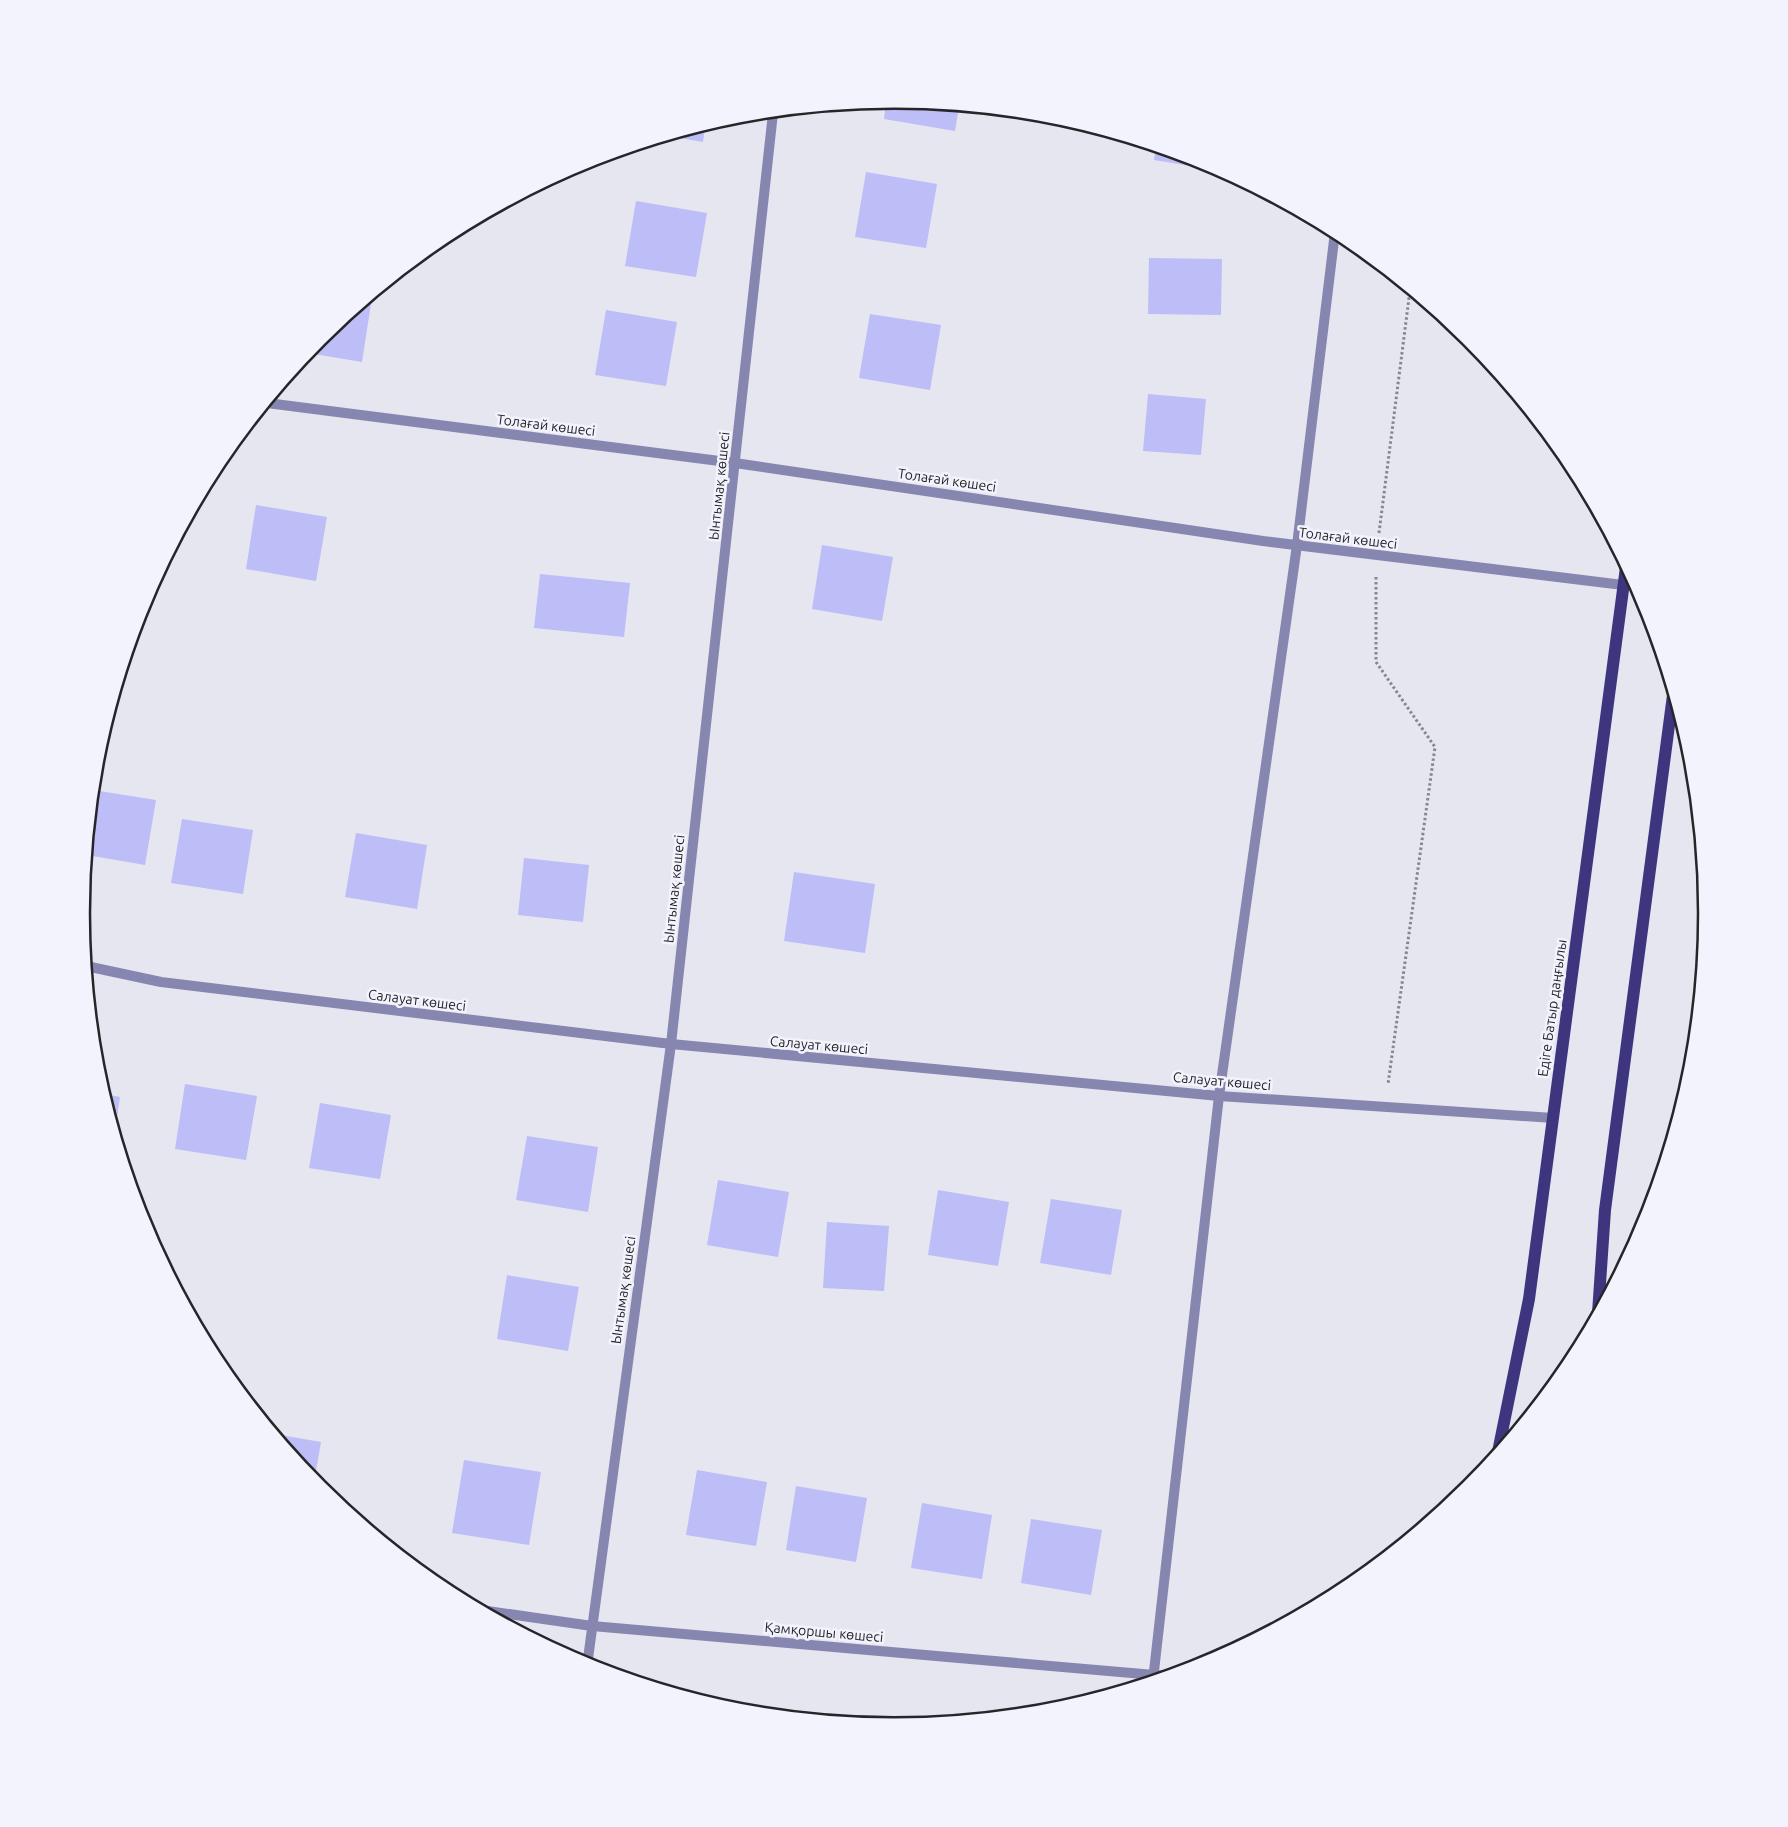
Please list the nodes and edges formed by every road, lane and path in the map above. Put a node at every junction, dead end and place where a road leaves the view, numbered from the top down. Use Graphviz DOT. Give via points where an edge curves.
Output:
graph roads {
  1 [pos="772,119"];
  2 [pos="1334,241"];
  3 [pos="1409,297"];
  4 [pos="273,404"];
  5 [pos="735,463"];
  6 [pos="1297,545"];
  7 [pos="1376,555"];
  8 [pos="1624,578"];
  9 [pos="1623,585"];
  10 [pos="1671,707"];
  11 [pos="92,967"];
  12 [pos="671,1044"];
  13 [pos="1219,1096"];
  14 [pos="1385,1107"];
  15 [pos="1553,1118"];
  16 [pos="1599,1299"];
  17 [pos="1500,1441"];
  18 [pos="496,1612"];
  19 [pos="592,1626"];
  20 [pos="588,1657"];
  21 [pos="1153,1674"];
  22 [pos="1145,1677"];
  1 -- 5 [label="street, Ынтымақ көшесі"];
  2 -- 6 [label="street"];
  3 -- 7 [label="path"];
  4 -- 5 [label="street, Толағай көшесі"];
  5 -- 6 [label="street, Толағай көшесі"];
  5 -- 12 [label="street, Ынтымақ көшесі"];
  6 -- 7 [label="street, Толағай көшесі"];
  6 -- 13 [label="street"];
  7 -- 9 [label="street, Толағай көшесі"];
  7 -- 14 [label="path" via="1376,662 1435,747"];
  8 -- 9 [label="main road, Едіге Батыр даңғылы"];
  9 -- 15 [label="main road, Едіге Батыр даңғылы"];
  10 -- 16 [label="main road" via="1605,1210"];
  11 -- 12 [label="street, Салауат көшесі" via="161,982"];
  12 -- 13 [label="street, Салауат көшесі"];
  12 -- 19 [label="street, Ынтымақ көшесі"];
  13 -- 14 [label="street, Салауат көшесі"];
  13 -- 21 [label="street"];
  14 -- 15 [label="street, Салауат көшесі"];
  15 -- 17 [label="main road, Едіге Батыр даңғылы" via="1529,1299"];
  18 -- 19 [label="street, Қамқоршы көшесі"];
  19 -- 20 [label="street, Ынтымақ көшесі"];
  19 -- 22 [label="street, Қамқоршы көшесі"];
}
